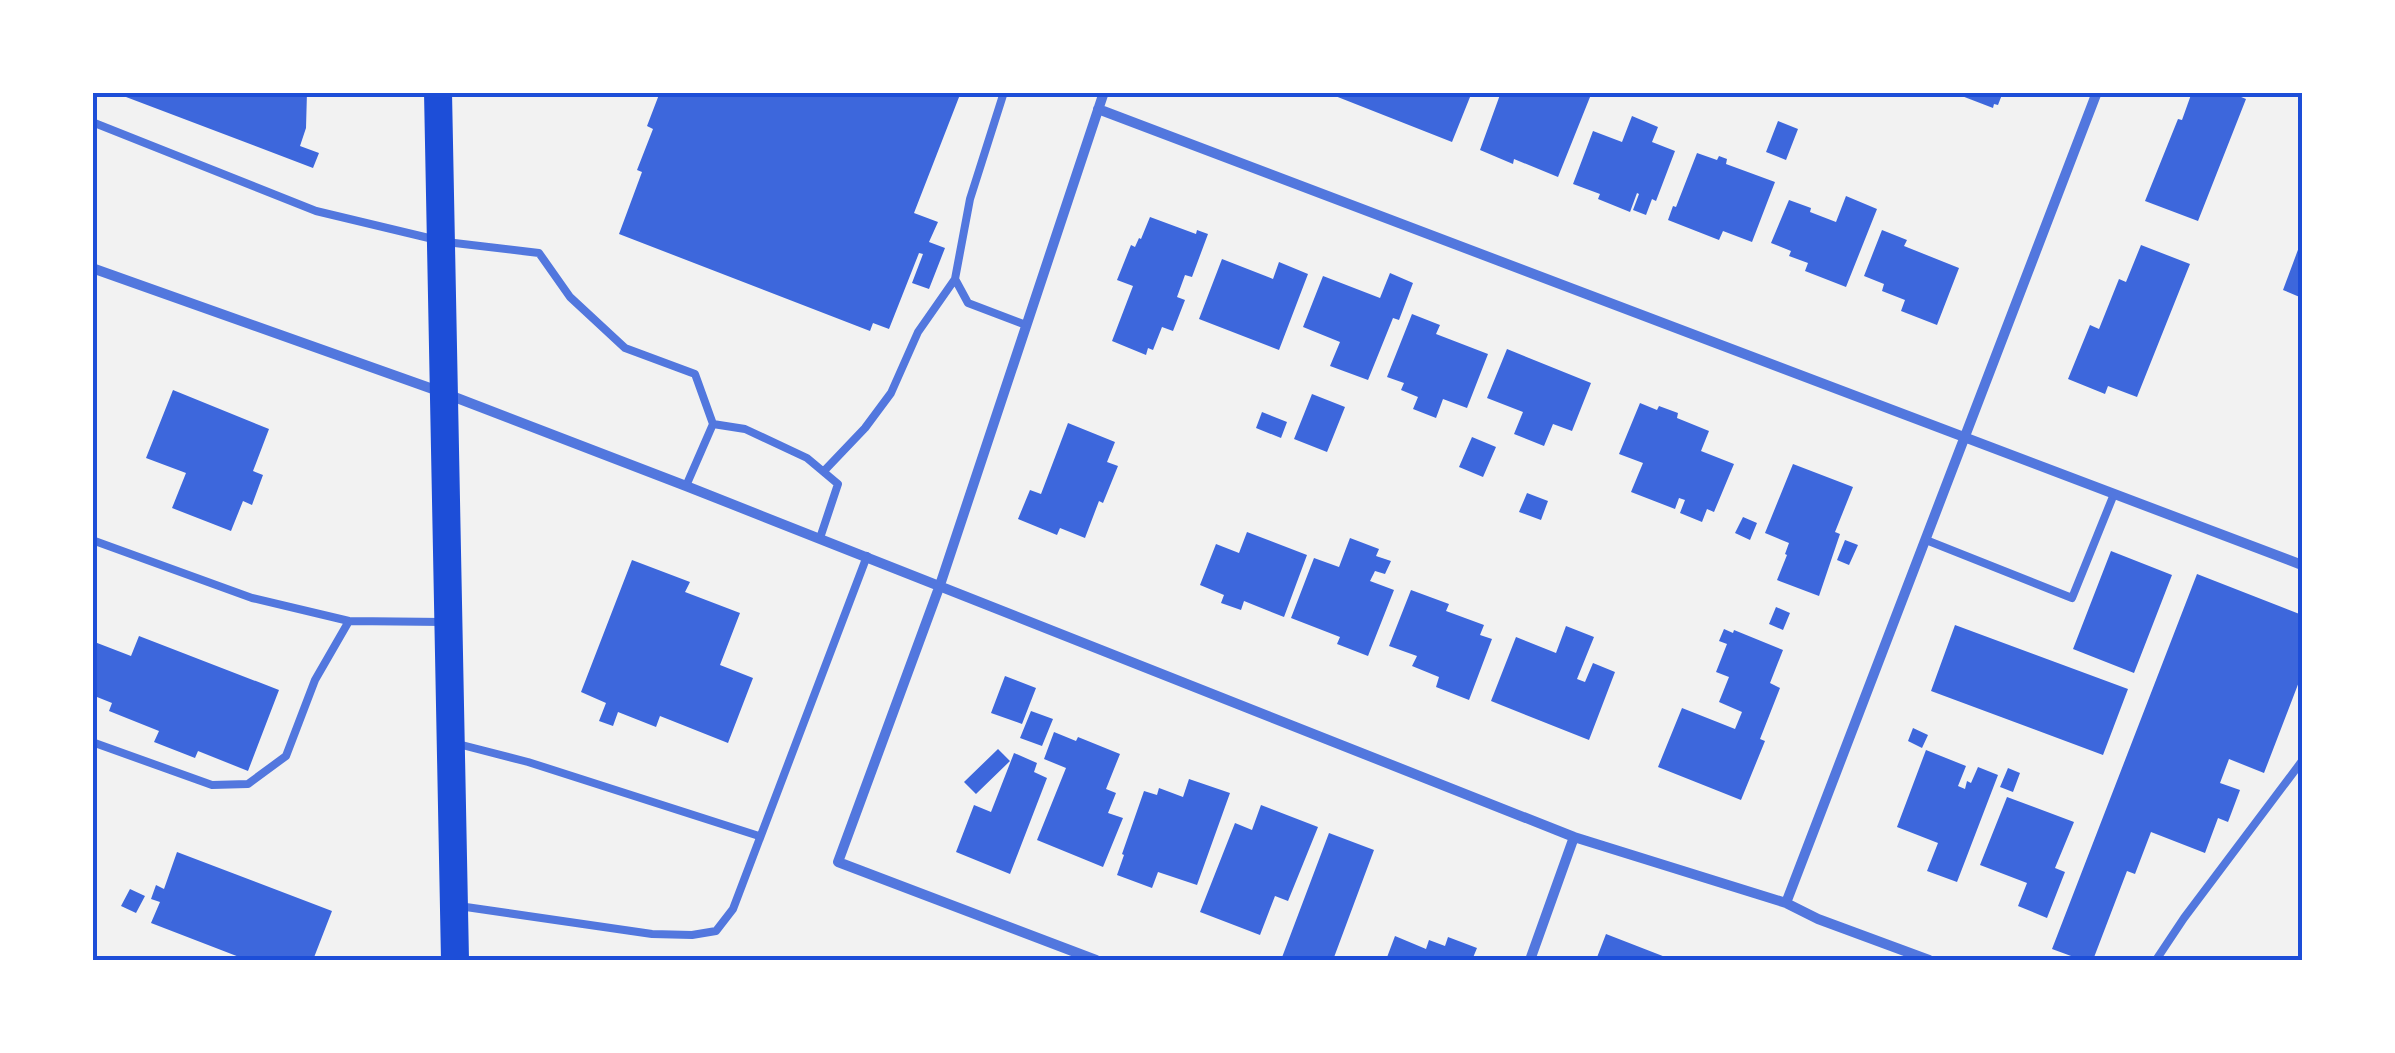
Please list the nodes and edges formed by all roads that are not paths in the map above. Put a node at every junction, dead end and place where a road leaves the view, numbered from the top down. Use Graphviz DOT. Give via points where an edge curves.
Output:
graph roads {
  1 [pos="438,92"];
  2 [pos="1004,92"];
  3 [pos="1104,92"];
  4 [pos="2097,92"];
  5 [pos="1098,109"];
  6 [pos="92,122"];
  7 [pos="441,241"];
  8 [pos="92,268"];
  9 [pos="955,279"];
  10 [pos="1026,325"];
  11 [pos="444,394"];
  12 [pos="713,424"];
  13 [pos="1965,438"];
  14 [pos="824,471"];
  15 [pos="686,486"];
  16 [pos="2114,494"];
  17 [pos="820,538"];
  18 [pos="92,540"];
  19 [pos="1926,540"];
  20 [pos="867,556"];
  21 [pos="2302,566"];
  22 [pos="940,585"];
  23 [pos="349,621"];
  24 [pos="449,622"];
  25 [pos="92,742"];
  26 [pos="451,742"];
  27 [pos="2302,761"];
  28 [pos="760,836"];
  29 [pos="1574,837"];
  30 [pos="1786,904"];
  31 [pos="454,905"];
  32 [pos="455,960"];
  33 [pos="1096,960"];
  34 [pos="1530,960"];
  35 [pos="1929,960"];
  36 [pos="2156,960"];
  1 -- 7 [label="highway"];
  2 -- 9 [label="lane" via="970,199"];
  3 -- 5 [label="street"];
  4 -- 13 [label="street"];
  5 -- 10 [label="street"];
  5 -- 13 [label="street"];
  6 -- 7 [label="lane" via="316,211"];
  7 -- 11 [label="highway"];
  7 -- 12 [label="lane" via="539,253 570,297 625,348 695,374"];
  8 -- 11 [label="street"];
  9 -- 10 [label="lane" via="968,303"];
  9 -- 14 [label="lane" via="918,332 890,393"];
  10 -- 22 [label="street"];
  11 -- 15 [label="street"];
  11 -- 24 [label="highway"];
  12 -- 14 [label="lane" via="746,429"];
  12 -- 15 [label="lane"];
  13 -- 16 [label="street"];
  13 -- 19 [label="street"];
  14 -- 17 [label="lane" via="838,484"];
  15 -- 17 [label="street"];
  16 -- 19 [label="lane" via="2072,598"];
  16 -- 21 [label="street"];
  17 -- 20 [label="street"];
  18 -- 23 [label="lane" via="252,598"];
  19 -- 30 [label="street"];
  20 -- 22 [label="street"];
  20 -- 28 [label="lane"];
  22 -- 29 [label="street"];
  22 -- 33 [label="street" via="838,862"];
  23 -- 24 [label="lane"];
  23 -- 25 [label="lane" via="315,680 286,756 248,784 212,785"];
  24 -- 26 [label="highway"];
  26 -- 28 [label="lane"];
  26 -- 31 [label="highway"];
  27 -- 36 [label="lane"];
  28 -- 31 [label="lane" via="733,910 716,930 652,934"];
  29 -- 30 [label="street"];
  29 -- 34 [label="street"];
  30 -- 35 [label="street"];
  31 -- 32 [label="highway"];
}
